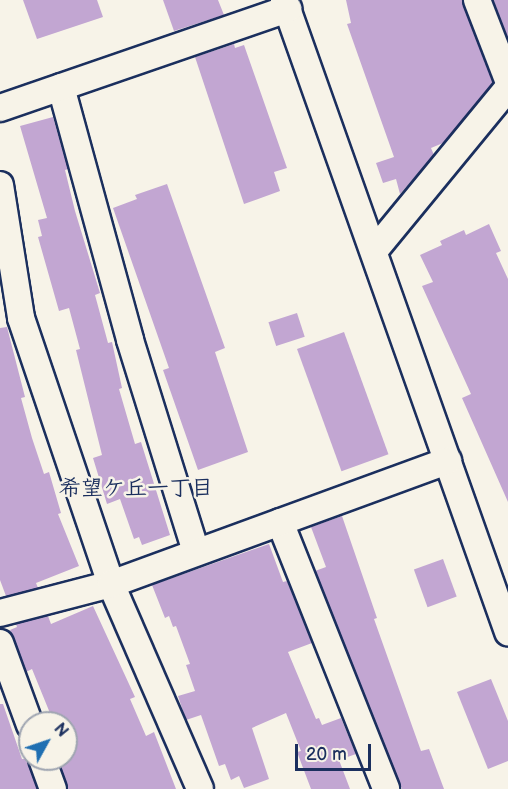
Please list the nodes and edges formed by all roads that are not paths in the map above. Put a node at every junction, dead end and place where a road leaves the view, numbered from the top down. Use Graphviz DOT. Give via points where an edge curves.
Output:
graph roads {
  1 [pos="477,0"];
  2 [pos="286,4"];
  3 [pos="508,81"];
  4 [pos="61,87"];
  5 [pos="508,88"];
  6 [pos="0,108"];
  7 [pos="0,184"];
  8 [pos="374,251"];
  9 [pos="448,461"];
  10 [pos="280,522"];
  11 [pos="196,552"];
  12 [pos="111,584"];
  13 [pos="0,613"];
  14 [pos="508,632"];
  15 [pos="0,643"];
  16 [pos="25,711"];
  17 [pos="46,771"];
  18 [pos="53,789"];
  19 [pos="200,789"];
  20 [pos="386,789"];
  1 -- 3 [label="street"];
  2 -- 4 [label="street"];
  2 -- 8 [label="street"];
  4 -- 6 [label="street"];
  4 -- 11 [label="street" via="130,340"];
  5 -- 8 [label="street"];
  7 -- 12 [label="street" via="21,318"];
  8 -- 9 [label="street"];
  9 -- 10 [label="street"];
  9 -- 14 [label="street"];
  10 -- 11 [label="street"];
  10 -- 20 [label="street"];
  11 -- 12 [label="street"];
  12 -- 13 [label="street"];
  12 -- 19 [label="street"];
  15 -- 16 [label="street"];
  17 -- 18 [label="street"];
}
